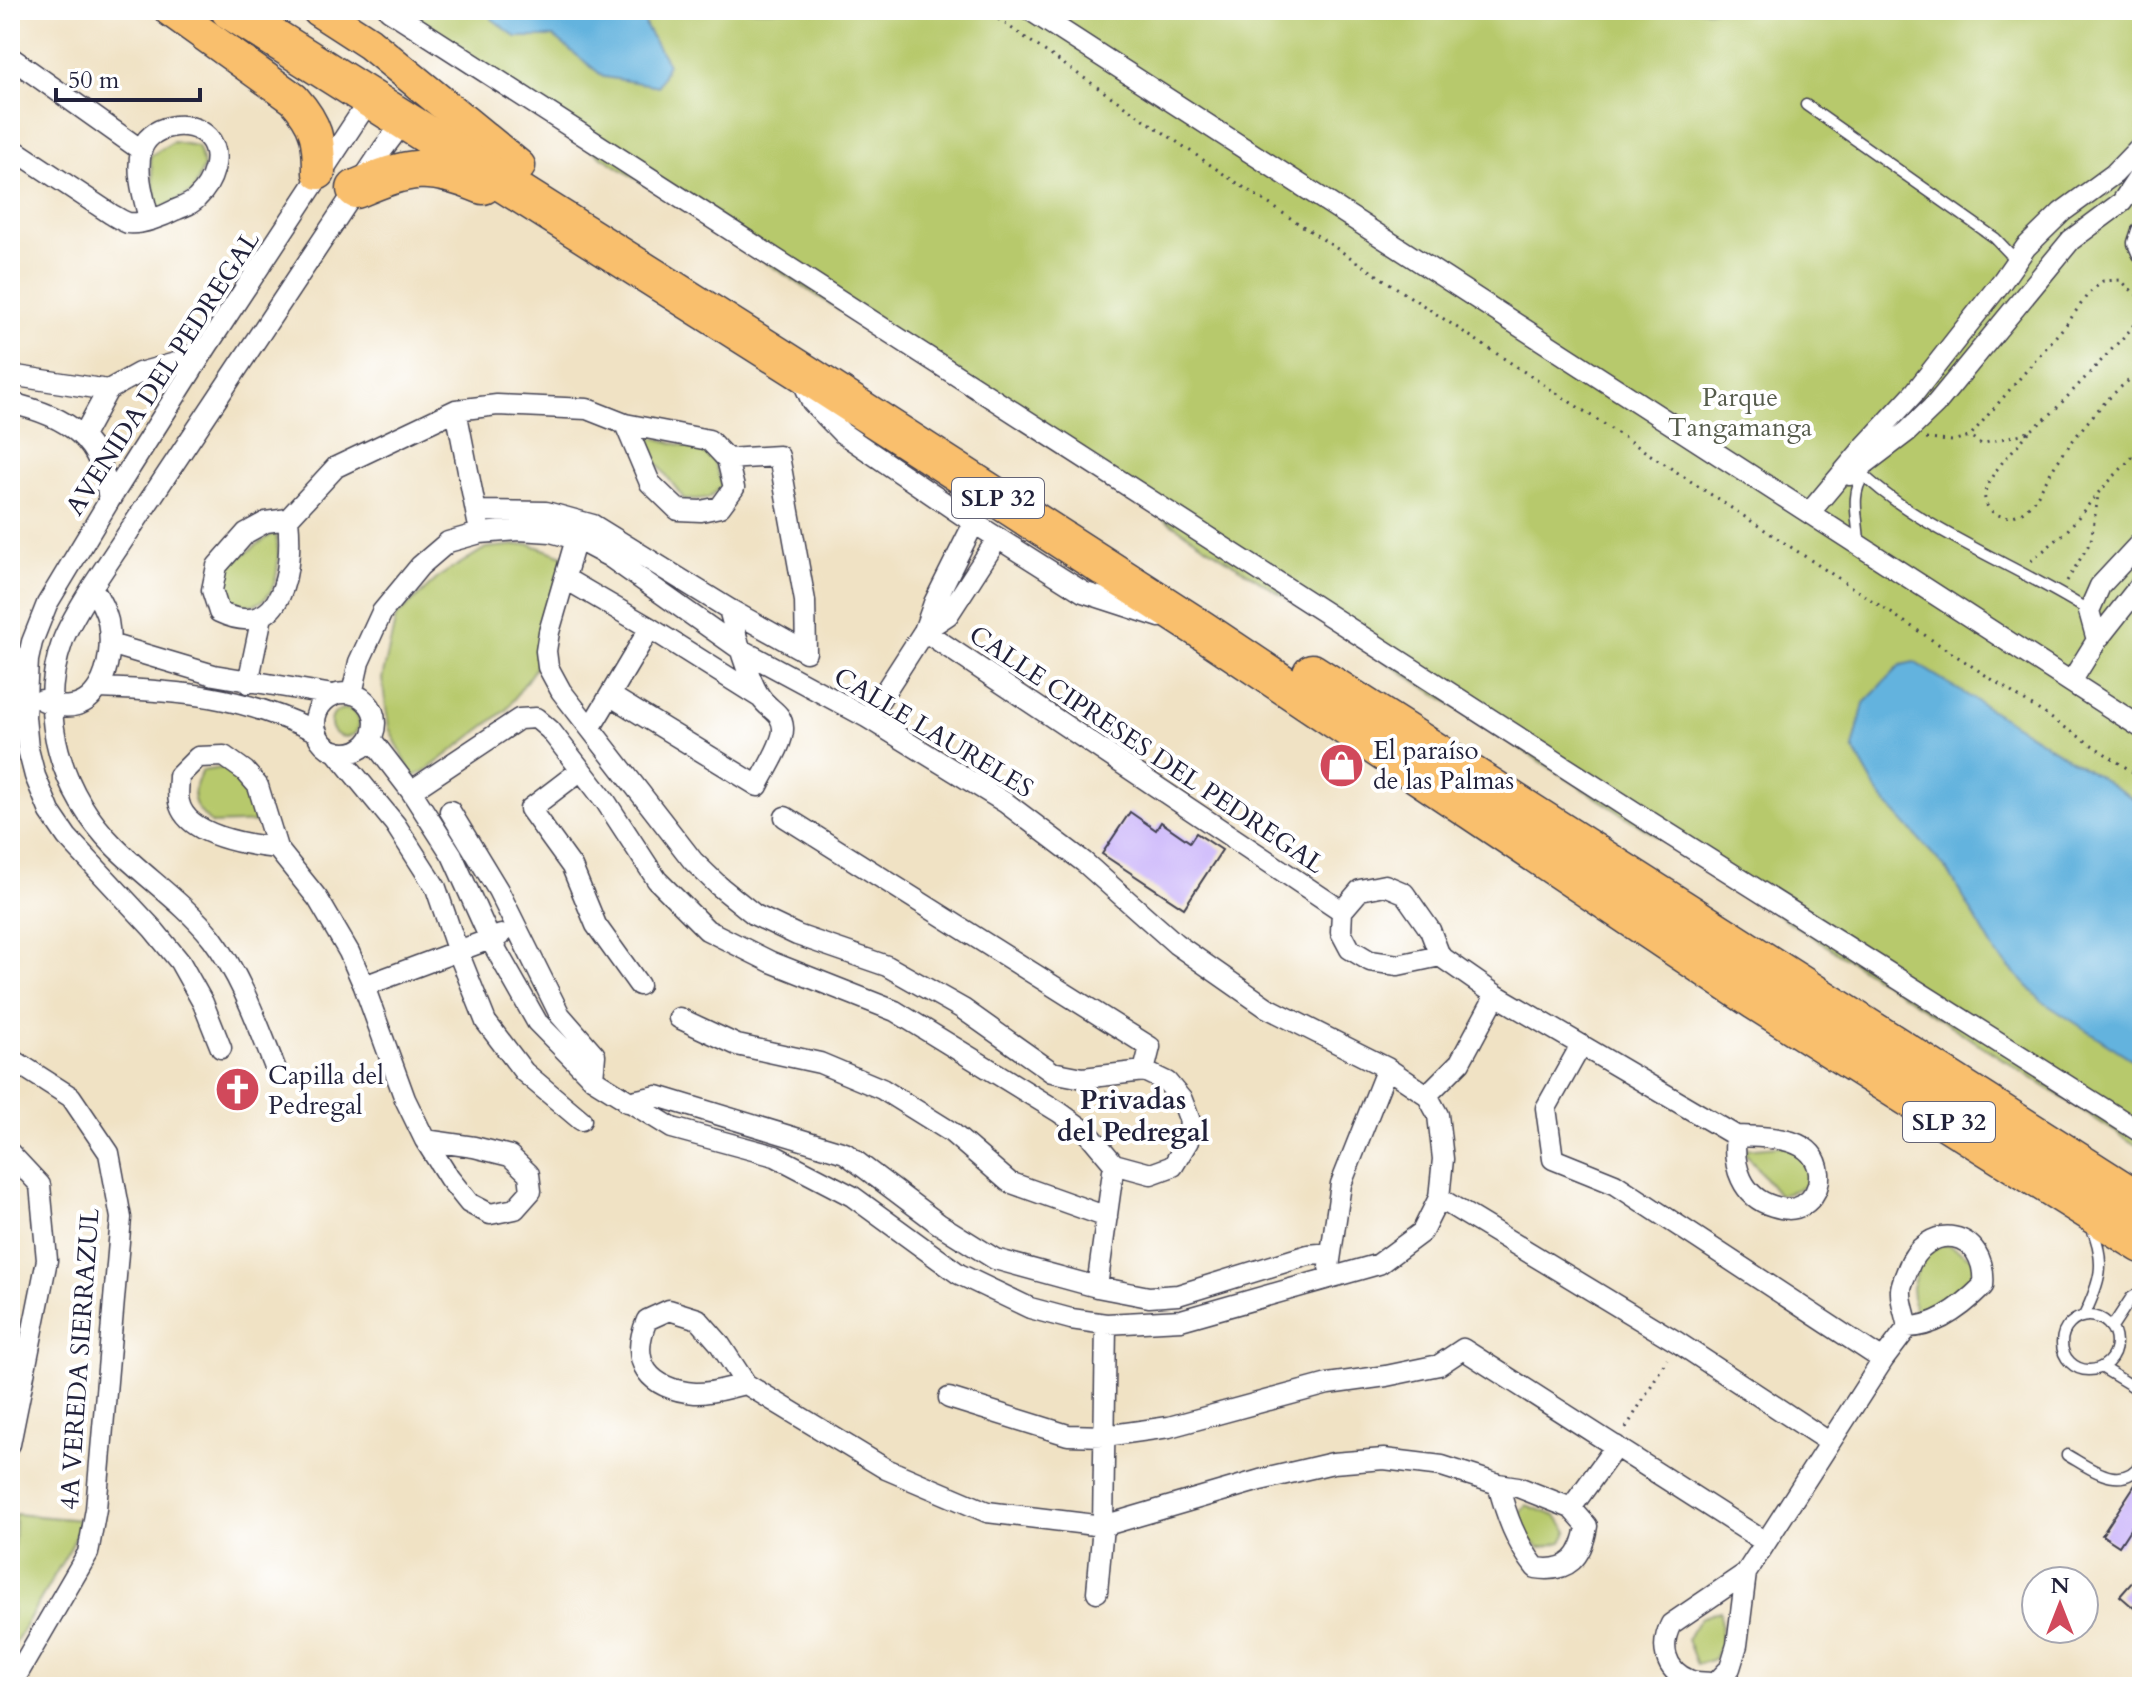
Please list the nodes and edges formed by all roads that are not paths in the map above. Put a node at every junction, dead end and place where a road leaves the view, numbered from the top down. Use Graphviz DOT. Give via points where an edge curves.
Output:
graph roads {
  1 [pos="170,10"];
  2 [pos="230,10"];
  3 [pos="279,10"];
  4 [pos="318,10"];
  5 [pos="389,10"];
  6 [pos="1030,10"];
  7 [pos="10,57"];
  8 [pos="370,99"];
  9 [pos="1806,105"];
  10 [pos="405,120"];
  11 [pos="2142,145"];
  12 [pos="10,147"];
  13 [pos="141,150"];
  14 [pos="519,166"];
  15 [pos="2142,172"];
  16 [pos="319,173"];
  17 [pos="356,189"];
  18 [pos="557,216"];
  19 [pos="149,219"];
  20 [pos="2142,231"];
  21 [pos="272,251"];
  22 [pos="2142,252"];
  23 [pos="2015,259"];
  24 [pos="302,271"];
  25 [pos="206,348"];
  26 [pos="798,369"];
  27 [pos="10,375"];
  28 [pos="41,380"];
  29 [pos="108,390"];
  30 [pos="10,403"];
  31 [pos="31,408"];
  32 [pos="456,410"];
  33 [pos="625,424"];
  34 [pos="83,436"];
  35 [pos="727,459"];
  36 [pos="1858,470"];
  37 [pos="109,501"];
  38 [pos="476,511"];
  39 [pos="1810,512"];
  40 [pos="288,519"];
  41 [pos="974,523"];
  42 [pos="593,525"];
  43 [pos="480,533"];
  44 [pos="998,538"];
  45 [pos="576,539"];
  46 [pos="2142,541"];
  47 [pos="1859,545"];
  48 [pos="566,579"];
  49 [pos="2142,583"];
  50 [pos="92,587"];
  51 [pos="729,609"];
  52 [pos="2089,611"];
  53 [pos="262,616"];
  54 [pos="650,628"];
  55 [pos="1202,630"];
  56 [pos="924,631"];
  57 [pos="2097,640"];
  58 [pos="110,644"];
  59 [pos="740,649"];
  60 [pos="2071,682"];
  61 [pos="248,683"];
  62 [pos="212,685"];
  63 [pos="26,688"];
  64 [pos="99,688"];
  65 [pos="343,695"];
  66 [pos="611,696"];
  67 [pos="761,698"];
  68 [pos="51,704"];
  69 [pos="868,718"];
  70 [pos="591,727"];
  71 [pos="2142,728"];
  72 [pos="317,732"];
  73 [pos="371,739"];
  74 [pos="335,751"];
  75 [pos="581,770"];
  76 [pos="411,791"];
  77 [pos="450,811"];
  78 [pos="785,817"];
  79 [pos="472,846"];
  80 [pos="277,848"];
  81 [pos="452,855"];
  82 [pos="462,879"];
  83 [pos="436,888"];
  84 [pos="1342,911"];
  85 [pos="516,929"];
  86 [pos="490,939"];
  87 [pos="458,952"];
  88 [pos="1440,956"];
  89 [pos="639,985"];
  90 [pos="364,986"];
  91 [pos="1496,995"];
  92 [pos="560,1015"];
  93 [pos="679,1018"];
  94 [pos="537,1022"];
  95 [pos="1580,1047"];
  96 [pos="221,1048"];
  97 [pos="10,1058"];
  98 [pos="1387,1068"];
  99 [pos="1144,1071"];
  100 [pos="278,1075"];
  101 [pos="593,1079"];
  102 [pos="1427,1095"];
  103 [pos="627,1102"];
  104 [pos="688,1105"];
  105 [pos="581,1120"];
  106 [pos="672,1128"];
  107 [pos="2142,1133"];
  108 [pos="787,1134"];
  109 [pos="1736,1136"];
  110 [pos="425,1140"];
  111 [pos="10,1153"];
  112 [pos="775,1156"];
  113 [pos="1114,1164"];
  114 [pos="868,1171"];
  115 [pos="852,1196"];
  116 [pos="1439,1198"];
  117 [pos="2142,1203"];
  118 [pos="2082,1206"];
  119 [pos="1107,1217"];
  120 [pos="939,1224"];
  121 [pos="2142,1244"];
  122 [pos="926,1250"];
  123 [pos="1331,1253"];
  124 [pos="1037,1271"];
  125 [pos="1327,1279"];
  126 [pos="1097,1287"];
  127 [pos="2142,1291"];
  128 [pos="1178,1295"];
  129 [pos="1030,1308"];
  130 [pos="2084,1316"];
  131 [pos="1181,1320"];
  132 [pos="1106,1324"];
  133 [pos="1908,1327"];
  134 [pos="2112,1327"];
  135 [pos="1883,1360"];
  136 [pos="2101,1367"];
  137 [pos="746,1384"];
  138 [pos="2142,1392"];
  139 [pos="949,1398"];
  140 [pos="1105,1436"];
  141 [pos="1829,1442"];
  142 [pos="10,1444"];
  143 [pos="1616,1446"];
  144 [pos="2067,1455"];
  145 [pos="2142,1462"];
  146 [pos="1498,1484"];
  147 [pos="1571,1508"];
  148 [pos="1103,1526"];
  149 [pos="1765,1542"];
  150 [pos="1746,1573"];
  151 [pos="1097,1592"];
  152 [pos="1686,1683"];
  153 [pos="10,1687"];
  1 -- 16 [label="main road" via="294,99 311,119 319,143"];
  2 -- 8 [label="highway, SLP 32"];
  3 -- 14 [label="highway, SLP 32"];
  4 -- 14 [label="main road" via="369,43"];
  5 -- 107 [label="street"];
  6 -- 39 [label="street"];
  7 -- 13 [label="street"];
  8 -- 10 [label="highway, SLP 32"];
  8 -- 16 [label="street, AVENIDA DEL PEDREGAL"];
  9 -- 23 [label="lane" via="1995,238"];
  10 -- 17 [label="street"];
  10 -- 18 [label="highway, SLP 32"];
  11 -- 23 [label="street" via="2099,187 2043,228"];
  12 -- 19 [label="street" via="111,214 129,223"];
  13 -- 19 [label="street" via="141,186"];
  13 -- 19 [label="street" via="147,139 178,125 207,136 215,155 210,183 196,200"];
  14 -- 117 [label="highway, SLP 32"];
  15 -- 36 [label="street" via="2122,202 2071,240 1936,404"];
  16 -- 21 [label="street, AVENIDA DEL PEDREGAL"];
  17 -- 18 [label="highway" via="408,169 444,171"];
  17 -- 24 [label="street"];
  18 -- 26 [label="highway, SLP 32"];
  20 -- 22 [label="street"];
  21 -- 24 [label="street"];
  21 -- 25 [label="street, AVENIDA DEL PEDREGAL"];
  23 -- 36 [label="street"];
  24 -- 50 [label="street"];
  25 -- 29 [label="street"];
  25 -- 37 [label="street, AVENIDA DEL PEDREGAL"];
  26 -- 41 [label="street" via="812,402 842,433"];
  26 -- 55 [label="highway, SLP 32"];
  27 -- 28 [label="street"];
  28 -- 29 [label="street"];
  28 -- 31 [label="street"];
  29 -- 34 [label="street"];
  30 -- 31 [label="street"];
  31 -- 34 [label="street"];
  32 -- 33 [label="street" via="497,405 587,409"];
  32 -- 38 [label="street"];
  32 -- 40 [label="street" via="336,467"];
  33 -- 35 [label="street" via="709,440"];
  33 -- 35 [label="street" via="650,483 678,510 720,507 734,488"];
  34 -- 37 [label="street" via="102,463"];
  35 -- 51 [label="street" via="779,456 805,601 806,652"];
  36 -- 39 [label="street" via="1836,481"];
  36 -- 47 [label="lane"];
  36 -- 52 [label="lane" via="1908,509"];
  37 -- 63 [label="street, AVENIDA DEL PEDREGAL" via="40,620"];
  38 -- 42 [label="street" via="546,512"];
  38 -- 43 [label="street"];
  39 -- 47 [label="street"];
  40 -- 53 [label="street" via="281,599"];
  40 -- 53 [label="street" via="266,522 246,533 217,566 212,590 219,612 239,621"];
  41 -- 44 [label="street"];
  41 -- 56 [label="street"];
  42 -- 45 [label="street"];
  42 -- 51 [label="street"];
  43 -- 45 [label="street, CALLE LAURELES" via="551,532"];
  43 -- 65 [label="street, CALLE LAURELES" via="448,542 420,566 382,612"];
  44 -- 55 [label="street" via="1083,592"];
  44 -- 56 [label="street" via="948,615"];
  45 -- 48 [label="street"];
  45 -- 59 [label="street, CALLE LAURELES"];
  46 -- 52 [label="street" via="2100,586"];
  47 -- 60 [label="street"];
  48 -- 54 [label="street"];
  48 -- 70 [label="street" via="549,632 548,667"];
  49 -- 57 [label="street"];
  50 -- 58 [label="street" via="103,606"];
  50 -- 68 [label="street" via="64,637"];
  51 -- 59 [label="street"];
  52 -- 57 [label="street"];
  53 -- 61 [label="street"];
  54 -- 66 [label="street"];
  54 -- 67 [label="street"];
  55 -- 118 [label="highway, SLP 32" via="1756,1001"];
  56 -- 69 [label="street"];
  56 -- 84 [label="street, CALLE CIPRESES DEL PEDREGAL"];
  57 -- 60 [label="street"];
  58 -- 62 [label="street"];
  58 -- 64 [label="street"];
  59 -- 67 [label="street"];
  59 -- 69 [label="street, CALLE LAURELES"];
  60 -- 71 [label="street"];
  61 -- 62 [label="street"];
  61 -- 65 [label="street"];
  62 -- 64 [label="street" via="178,691"];
  62 -- 72 [label="street"];
  63 -- 68 [label="street"];
  63 -- 96 [label="street, AVENIDA DEL PEDREGAL" via="28,749 50,812 180,962"];
  64 -- 68 [label="street" via="76,706"];
  65 -- 72 [label="street" via="321,704"];
  65 -- 73 [label="street" via="365,700 373,711"];
  66 -- 67 [label="street" via="758,786 783,726 778,713"];
  66 -- 70 [label="street"];
  68 -- 100 [label="street" via="55,739 77,800 117,849 174,897 212,939 243,988"];
  69 -- 98 [label="street, CALLE LAURELES" via="1006,803 1084,862 1176,944 1266,1007"];
  70 -- 99 [label="street" via="693,861 755,915 887,966 963,1009 1052,1072 1083,1078"];
  72 -- 74 [label="street"];
  73 -- 74 [label="street" via="349,753"];
  73 -- 76 [label="street"];
  74 -- 83 [label="street" via="395,824"];
  75 -- 76 [label="street" via="536,718 519,719"];
  75 -- 89 [label="street" via="530,809 572,867 596,925"];
  75 -- 113 [label="street" via="657,880 707,930 771,962 895,1011 1059,1112 1088,1133"];
  76 -- 81 [label="street"];
  77 -- 79 [label="street"];
  78 -- 99 [label="street" via="1150,1047"];
  79 -- 81 [label="street"];
  79 -- 85 [label="street"];
  80 -- 80 [label="street" via="258,786 245,771 224,756 198,757 179,776 179,804 197,827 238,842"];
  80 -- 90 [label="street" via="318,899"];
  81 -- 82 [label="street"];
  82 -- 83 [label="street"];
  82 -- 86 [label="street"];
  83 -- 87 [label="street"];
  84 -- 88 [label="street" via="1341,932 1350,949 1370,961 1398,965"];
  84 -- 88 [label="street" via="1360,890 1385,885 1404,893 1430,930"];
  85 -- 86 [label="street"];
  85 -- 92 [label="street"];
  86 -- 87 [label="street"];
  86 -- 94 [label="street"];
  87 -- 90 [label="street"];
  87 -- 105 [label="street" via="486,1022 524,1072"];
  88 -- 91 [label="street"];
  90 -- 110 [label="street"];
  91 -- 95 [label="street"];
  91 -- 102 [label="street" via="1460,1062"];
  92 -- 94 [label="street"];
  92 -- 101 [label="street" via="595,1055"];
  93 -- 119 [label="street" via="737,1045 820,1063 882,1089 951,1132 1009,1182"];
  94 -- 101 [label="street"];
  95 -- 109 [label="street"];
  95 -- 135 [label="street" via="1546,1108 1553,1159 1615,1184"];
  97 -- 153 [label="street, 4A VEREDA SIERRAZUL" via="71,1097 109,1153 121,1218 88,1553"];
  98 -- 102 [label="street, CALLE LAURELES"];
  98 -- 123 [label="street" via="1341,1184"];
  99 -- 113 [label="street" via="1167,1082 1182,1100 1190,1121 1188,1141 1173,1166 1151,1174"];
  101 -- 103 [label="street"];
  102 -- 116 [label="street" via="1438,1115 1443,1159"];
  103 -- 104 [label="street" via="657,1096"];
  103 -- 106 [label="street"];
  104 -- 106 [label="street"];
  104 -- 108 [label="street"];
  106 -- 112 [label="street"];
  108 -- 112 [label="street"];
  108 -- 114 [label="street" via="845,1153"];
  109 -- 109 [label="street" via="1737,1167 1746,1189 1762,1203 1785,1210 1801,1207 1813,1196 1820,1181 1818,1165 1807,1149 1779,1138"];
  110 -- 110 [label="street" via="510,1156 529,1174 531,1191 515,1209 490,1214 469,1203"];
  111 -- 142 [label="street" via="40,1185 47,1260"];
  112 -- 115 [label="street"];
  113 -- 119 [label="street"];
  114 -- 115 [label="street"];
  114 -- 120 [label="street"];
  115 -- 122 [label="street"];
  116 -- 125 [label="street" via="1422,1232 1379,1264"];
  116 -- 141 [label="street" via="1677,1342"];
  118 -- 121 [label="highway, SLP 32"];
  118 -- 130 [label="lane" via="2100,1257 2100,1283"];
  119 -- 126 [label="street"];
  120 -- 122 [label="street"];
  120 -- 124 [label="street" via="995,1259"];
  122 -- 129 [label="street" via="959,1274"];
  123 -- 125 [label="street"];
  123 -- 128 [label="street" via="1308,1255"];
  124 -- 126 [label="street"];
  124 -- 129 [label="street"];
  125 -- 131 [label="street"];
  126 -- 128 [label="street" via="1149,1297"];
  127 -- 134 [label="lane"];
  128 -- 131 [label="street"];
  129 -- 132 [label="street"];
  130 -- 134 [label="lane" via="2100,1317"];
  130 -- 136 [label="lane" via="2070,1322 2062,1336 2063,1351 2072,1364 2086,1370"];
  131 -- 132 [label="street"];
  132 -- 140 [label="street"];
  133 -- 133 [label="street" via="1943,1317 1983,1286 1985,1269 1967,1243 1940,1237 1923,1244 1901,1289"];
  133 -- 135 [label="street"];
  134 -- 136 [label="lane" via="2117,1342 2113,1357"];
  135 -- 141 [label="street"];
  136 -- 138 [label="lane"];
  137 -- 137 [label="street" via="698,1319 669,1310 647,1320 639,1360 651,1377 698,1393"];
  137 -- 148 [label="street" via="886,1469 987,1512"];
  139 -- 140 [label="street" via="1068,1435"];
  140 -- 143 [label="street" via="1169,1427 1328,1384 1439,1365 1463,1349"];
  140 -- 148 [label="street"];
  141 -- 149 [label="street"];
  143 -- 147 [label="street"];
  143 -- 149 [label="street"];
  144 -- 145 [label="lane" via="2108,1478 2127,1476"];
  146 -- 147 [label="street"];
  146 -- 147 [label="street" via="1522,1550 1536,1568 1552,1571 1571,1562 1584,1547 1587,1526"];
  146 -- 148 [label="street" via="1427,1464 1384,1459 1333,1463"];
  148 -- 151 [label="street"];
  149 -- 150 [label="street"];
  150 -- 152 [label="street" via="1730,1668 1715,1684"];
  150 -- 152 [label="street" via="1671,1624 1664,1649"];
}
